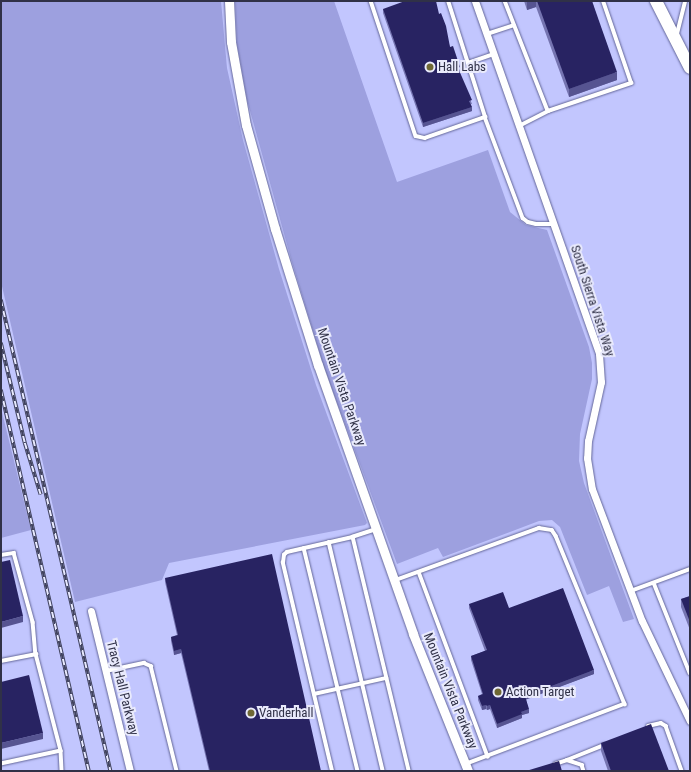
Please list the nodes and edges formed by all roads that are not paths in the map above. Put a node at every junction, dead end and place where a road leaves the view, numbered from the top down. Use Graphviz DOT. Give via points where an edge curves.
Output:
graph roads {
  1 [pos="229,1"];
  2 [pos="371,1"];
  3 [pos="448,1"];
  4 [pos="475,1"];
  5 [pos="505,1"];
  6 [pos="603,1"];
  7 [pos="657,1"];
  8 [pos="685,1"];
  9 [pos="514,25"];
  10 [pos="487,34"];
  11 [pos="675,39"];
  12 [pos="494,54"];
  13 [pos="468,63"];
  14 [pos="690,68"];
  15 [pos="548,111"];
  16 [pos="485,116"];
  17 [pos="518,126"];
  18 [pos="553,224"];
  19 [pos="376,530"];
  20 [pos="353,537"];
  21 [pos="328,542"];
  22 [pos="304,548"];
  23 [pos="1,555"];
  24 [pos="690,570"];
  25 [pos="419,572"];
  26 [pos="394,581"];
  27 [pos="654,583"];
  28 [pos="631,591"];
  29 [pos="91,611"];
  30 [pos="36,654"];
  31 [pos="1,661"];
  32 [pos="106,672"];
  33 [pos="690,673"];
  34 [pos="386,678"];
  35 [pos="363,683"];
  36 [pos="339,688"];
  37 [pos="314,694"];
  38 [pos="688,712"];
  39 [pos="690,721"];
  40 [pos="647,727"];
  41 [pos="610,742"];
  42 [pos="61,751"];
  43 [pos="488,757"];
  44 [pos="567,760"];
  45 [pos="1,764"];
  46 [pos="550,765"];
  47 [pos="467,768"];
  48 [pos="62,771"];
  49 [pos="130,771"];
  50 [pos="177,771"];
  51 [pos="332,771"];
  52 [pos="358,771"];
  53 [pos="383,771"];
  54 [pos="409,771"];
  55 [pos="584,771"];
  56 [pos="682,771"];
  1 -- 19 [label="street, Mountain Vista Parkway" via="232,42 248,133 318,365"];
  2 -- 16 [label="lane" via="416,136 425,138"];
  3 -- 13 [label="lane"];
  4 -- 10 [label="street, South Sierra Vista Way"];
  5 -- 9 [label="lane"];
  6 -- 15 [label="lane" via="631,83"];
  7 -- 11 [label="main road"];
  8 -- 11 [label="lane"];
  9 -- 10 [label="lane"];
  9 -- 15 [label="lane"];
  10 -- 12 [label="street, South Sierra Vista Way"];
  11 -- 14 [label="main road"];
  12 -- 13 [label="lane"];
  12 -- 17 [label="street, South Sierra Vista Way"];
  13 -- 16 [label="lane"];
  15 -- 17 [label="lane"];
  16 -- 18 [label="lane" via="523,218 536,224"];
  17 -- 18 [label="street, South Sierra Vista Way"];
  18 -- 28 [label="street, South Sierra Vista Way" via="598,354 601,382 588,441 589,476"];
  19 -- 20 [label="lane"];
  19 -- 26 [label="street, Mountain Vista Parkway"];
  20 -- 21 [label="lane"];
  20 -- 34 [label="lane"];
  21 -- 22 [label="lane"];
  21 -- 35 [label="lane"];
  22 -- 36 [label="lane"];
  22 -- 37 [label="lane" via="287,552 283,563"];
  23 -- 30 [label="lane" via="14,553 33,622"];
  24 -- 27 [label="lane"];
  25 -- 26 [label="lane"];
  25 -- 43 [label="lane"];
  25 -- 43 [label="lane" via="539,528 552,530 625,704"];
  26 -- 47 [label="street, Mountain Vista Parkway"];
  27 -- 28 [label="lane"];
  27 -- 33 [label="lane"];
  28 -- 38 [label="street, South Sierra Vista Way" via="642,621"];
  29 -- 32 [label="street, Tracy Hall Parkway"];
  30 -- 31 [label="lane"];
  30 -- 42 [label="lane"];
  32 -- 49 [label="street, Tracy Hall Parkway"];
  32 -- 50 [label="lane" via="144,663 151,666"];
  34 -- 35 [label="lane"];
  34 -- 54 [label="lane"];
  35 -- 36 [label="lane"];
  35 -- 53 [label="lane"];
  36 -- 37 [label="lane"];
  36 -- 52 [label="lane"];
  37 -- 51 [label="lane"];
  38 -- 39 [label="street, South Sierra Vista Way"];
  40 -- 56 [label="lane" via="661,723 666,726"];
  41 -- 44 [label="lane"];
  42 -- 45 [label="lane"];
  42 -- 48 [label="lane"];
  43 -- 47 [label="lane"];
  44 -- 46 [label="lane"];
  44 -- 55 [label="lane" via="582,765"];
}
